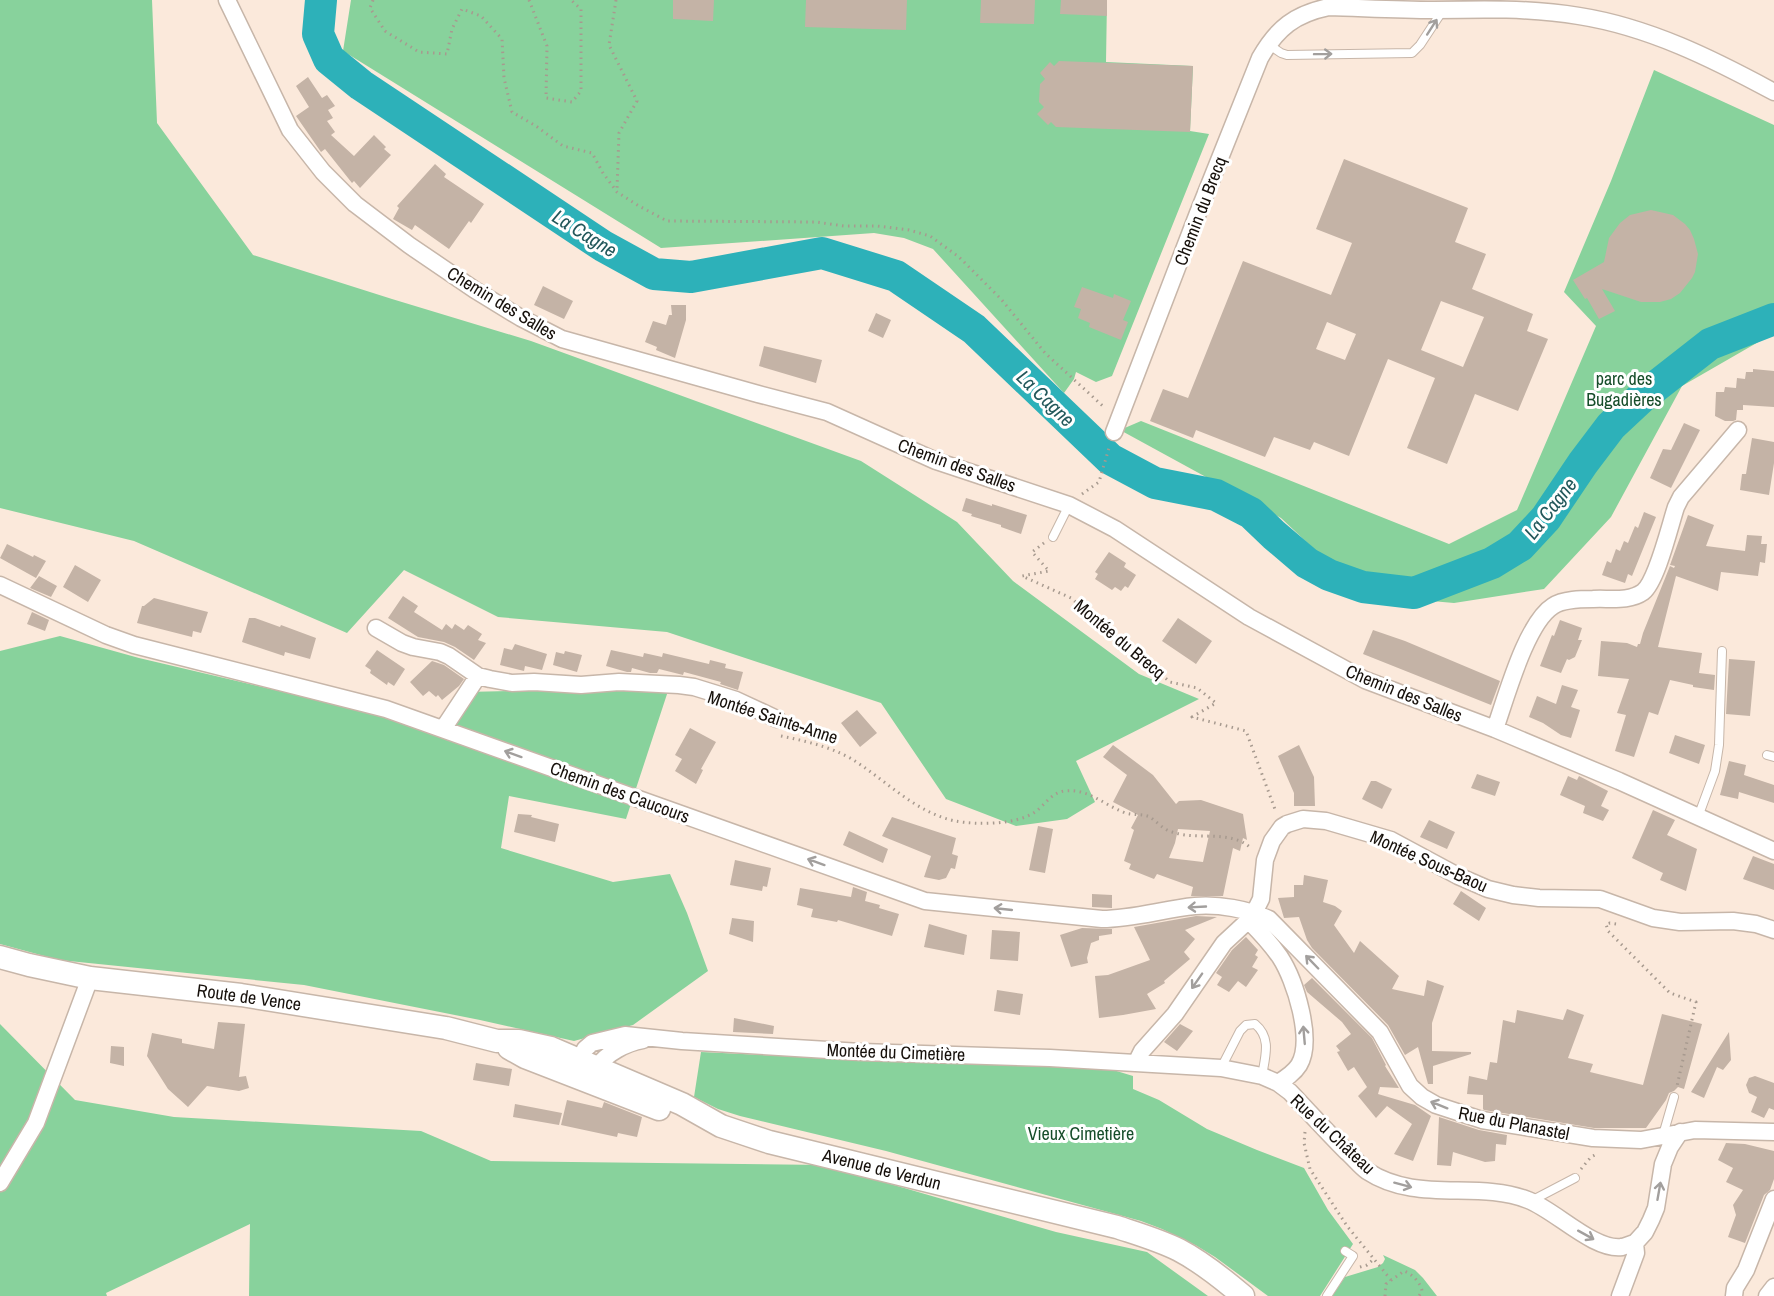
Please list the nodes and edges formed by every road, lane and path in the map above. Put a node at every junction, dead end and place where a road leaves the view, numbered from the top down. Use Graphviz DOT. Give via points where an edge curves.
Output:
graph roads {
  1 [pos="227,0"];
  2 [pos="373,0"];
  3 [pos="529,0"];
  4 [pos="571,0"];
  5 [pos="616,0"];
  6 [pos="1502,5"];
  7 [pos="1443,10"];
  8 [pos="1268,44"];
  9 [pos="1774,92"];
  10 [pos="617,192"];
  11 [pos="1116,427"];
  12 [pos="1738,430"];
  13 [pos="1099,482"];
  14 [pos="1069,504"];
  15 [pos="1053,537"];
  16 [pos="0,585"];
  17 [pos="376,628"];
  18 [pos="1722,651"];
  19 [pos="478,676"];
  20 [pos="777,727"];
  21 [pos="443,729"];
  22 [pos="1495,729"];
  23 [pos="1698,817"];
  24 [pos="1282,827"];
  25 [pos="1774,851"];
  26 [pos="1263,876"];
  27 [pos="1252,917"];
  28 [pos="1621,926"];
  29 [pos="1774,930"];
  30 [pos="0,957"];
  31 [pos="90,978"];
  32 [pos="522,1049"];
  33 [pos="588,1064"];
  34 [pos="1136,1064"];
  35 [pos="1221,1068"];
  36 [pos="1262,1076"];
  37 [pos="1278,1083"];
  38 [pos="623,1096"];
  39 [pos="1674,1096"];
  40 [pos="721,1126"];
  41 [pos="1774,1132"];
  42 [pos="1672,1134"];
  43 [pos="1641,1140"];
  44 [pos="1304,1143"];
  45 [pos="1663,1164"];
  46 [pos="1575,1178"];
  47 [pos="0,1183"];
  48 [pos="1774,1199"];
  49 [pos="1530,1201"];
  50 [pos="1635,1243"];
  51 [pos="1345,1251"];
  52 [pos="1374,1259"];
  53 [pos="1370,1262"];
  54 [pos="1391,1280"];
  55 [pos="1774,1287"];
  56 [pos="1243,1296"];
  57 [pos="1327,1296"];
  58 [pos="1385,1296"];
  59 [pos="1419,1296"];
  60 [pos="1620,1296"];
  61 [pos="1734,1296"];
  62 [pos="1767,1296"];
  1 -- 14 [label="street, Chemin des Salles" via="290,130 323,172 355,204 409,245 503,307 562,339 827,412 936,461"];
  2 -- 10 [label="path" via="370,8 385,31 419,52 447,54 452,29 462,9 481,16 502,39 504,78 512,112 563,146 592,153"];
  3 -- 4 [label="path" via="547,45 546,98 572,102 581,91 581,9"];
  5 -- 10 [label="path" via="609,45 637,101 619,133"];
  6 -- 7 [label="street"];
  6 -- 9 [label="street" via="1581,16 1635,29 1691,51"];
  7 -- 8 [label="street, Chemin du Brecq" via="1313,10 1294,19"];
  8 -- 7 [label="lane, one-way" via="1287,55 1412,53"];
  8 -- 11 [label="street, Chemin du Brecq"];
  10 -- 11 [label="path" via="667,221 816,222 877,226 930,236 959,256 1001,299 1045,353"];
  11 -- 13 [label="path"];
  12 -- 22 [label="street" via="1681,497 1654,575 1643,591 1628,598 1555,604 1544,613 1528,638"];
  14 -- 15 [label="lane"];
  14 -- 22 [label="street, Chemin des Salles" via="1115,529 1249,616 1365,680"];
  15 -- 24 [label="path, Montée du Brecq" via="1032,552 1049,571 1022,576 1071,598 1170,682 1197,688 1216,703 1192,717 1246,731"];
  16 -- 21 [label="street, Chemin des Caucours" via="134,645 386,709"];
  17 -- 19 [label="street" via="402,643 440,652"];
  18 -- 23 [label="lane" via="1719,745 1715,771"];
  19 -- 20 [label="street" via="512,683 642,682 694,687 736,700"];
  19 -- 21 [label="street"];
  20 -- 26 [label="path, Montée Sainte-Anne" via="828,747 919,807 947,818 1012,821 1035,812 1056,794 1075,791 1123,812 1146,816 1175,833 1246,843 1254,851 1255,868"];
  27 -- 21 [label="street, Chemin des Caucours, one-way" via="1246,910 1197,906 1102,919 925,901"];
  22 -- 23 [label="street, Chemin des Salles"];
  23 -- 25 [label="street, Chemin des Salles"];
  24 -- 26 [label="street" via="1267,852"];
  24 -- 29 [label="street, Montée Sous-Baou" via="1308,818 1366,832 1391,840 1488,889 1513,895 1600,898 1653,918 1733,921"];
  26 -- 27 [label="street" via="1261,899"];
  27 -- 34 [label="street, one-way" via="1224,944"];
  37 -- 27 [label="street, Rue du Château, one-way" via="1293,1074 1300,1063 1305,1048 1302,1016 1281,958"];
  43 -- 27 [label="street, Rue du Planastel, one-way" via="1593,1138 1482,1120 1429,1101 1410,1086 1380,1032 1269,919"];
  28 -- 39 [label="path" via="1606,924 1608,931 1670,993 1696,1002"];
  30 -- 31 [label="main road, Route de Vence"];
  31 -- 32 [label="main road, Route de Vence" via="241,995 446,1028"];
  31 -- 47 [label="street" via="36,1123"];
  32 -- 33 [label="main road, Avenue de Verdun" via="551,1048"];
  32 -- 38 [label="main road, Route de Vence"];
  33 -- 34 [label="street, Montée du Cimetière" via="632,1042 656,1038"];
  33 -- 38 [label="street, Route de Vence" via="595,1075"];
  33 -- 40 [label="main road, Avenue de Verdun" via="682,1104"];
  34 -- 35 [label="street, Montée du Cimetière"];
  35 -- 36 [label="street, Montée du Cimetière"];
  35 -- 36 [label="lane" via="1240,1031 1255,1024 1267,1044"];
  36 -- 37 [label="street, Montée du Cimetière"];
  37 -- 49 [label="street, Rue du Château, one-way" via="1366,1170 1383,1179 1419,1189 1500,1194"];
  38 -- 40 [label="main road, Route de Vence" via="681,1117"];
  39 -- 42 [label="lane"];
  40 -- 56 [label="main road, Avenue de Verdun" via="769,1142 1147,1236 1202,1264"];
  41 -- 42 [label="street, Rue du Planastel" via="1695,1130"];
  42 -- 43 [label="street, Rue du Planastel"];
  42 -- 45 [label="street"];
  43 -- 45 [label="street" via="1657,1150"];
  44 -- 52 [label="path" via="1310,1169"];
  50 -- 45 [label="street, one-way" via="1652,1220"];
  46 -- 49 [label="lane"];
  48 -- 61 [label="street"];
  49 -- 50 [label="street, Rue du Château, one-way" via="1610,1246"];
  50 -- 60 [label="street" via="1636,1253"];
  51 -- 57 [label="lane" via="1353,1256"];
  52 -- 53 [label="path"];
  52 -- 54 [label="path"];
  54 -- 58 [label="path" via="1386,1284"];
  54 -- 59 [label="path" via="1401,1271 1407,1272 1422,1288"];
  55 -- 62 [label="street"];
}
